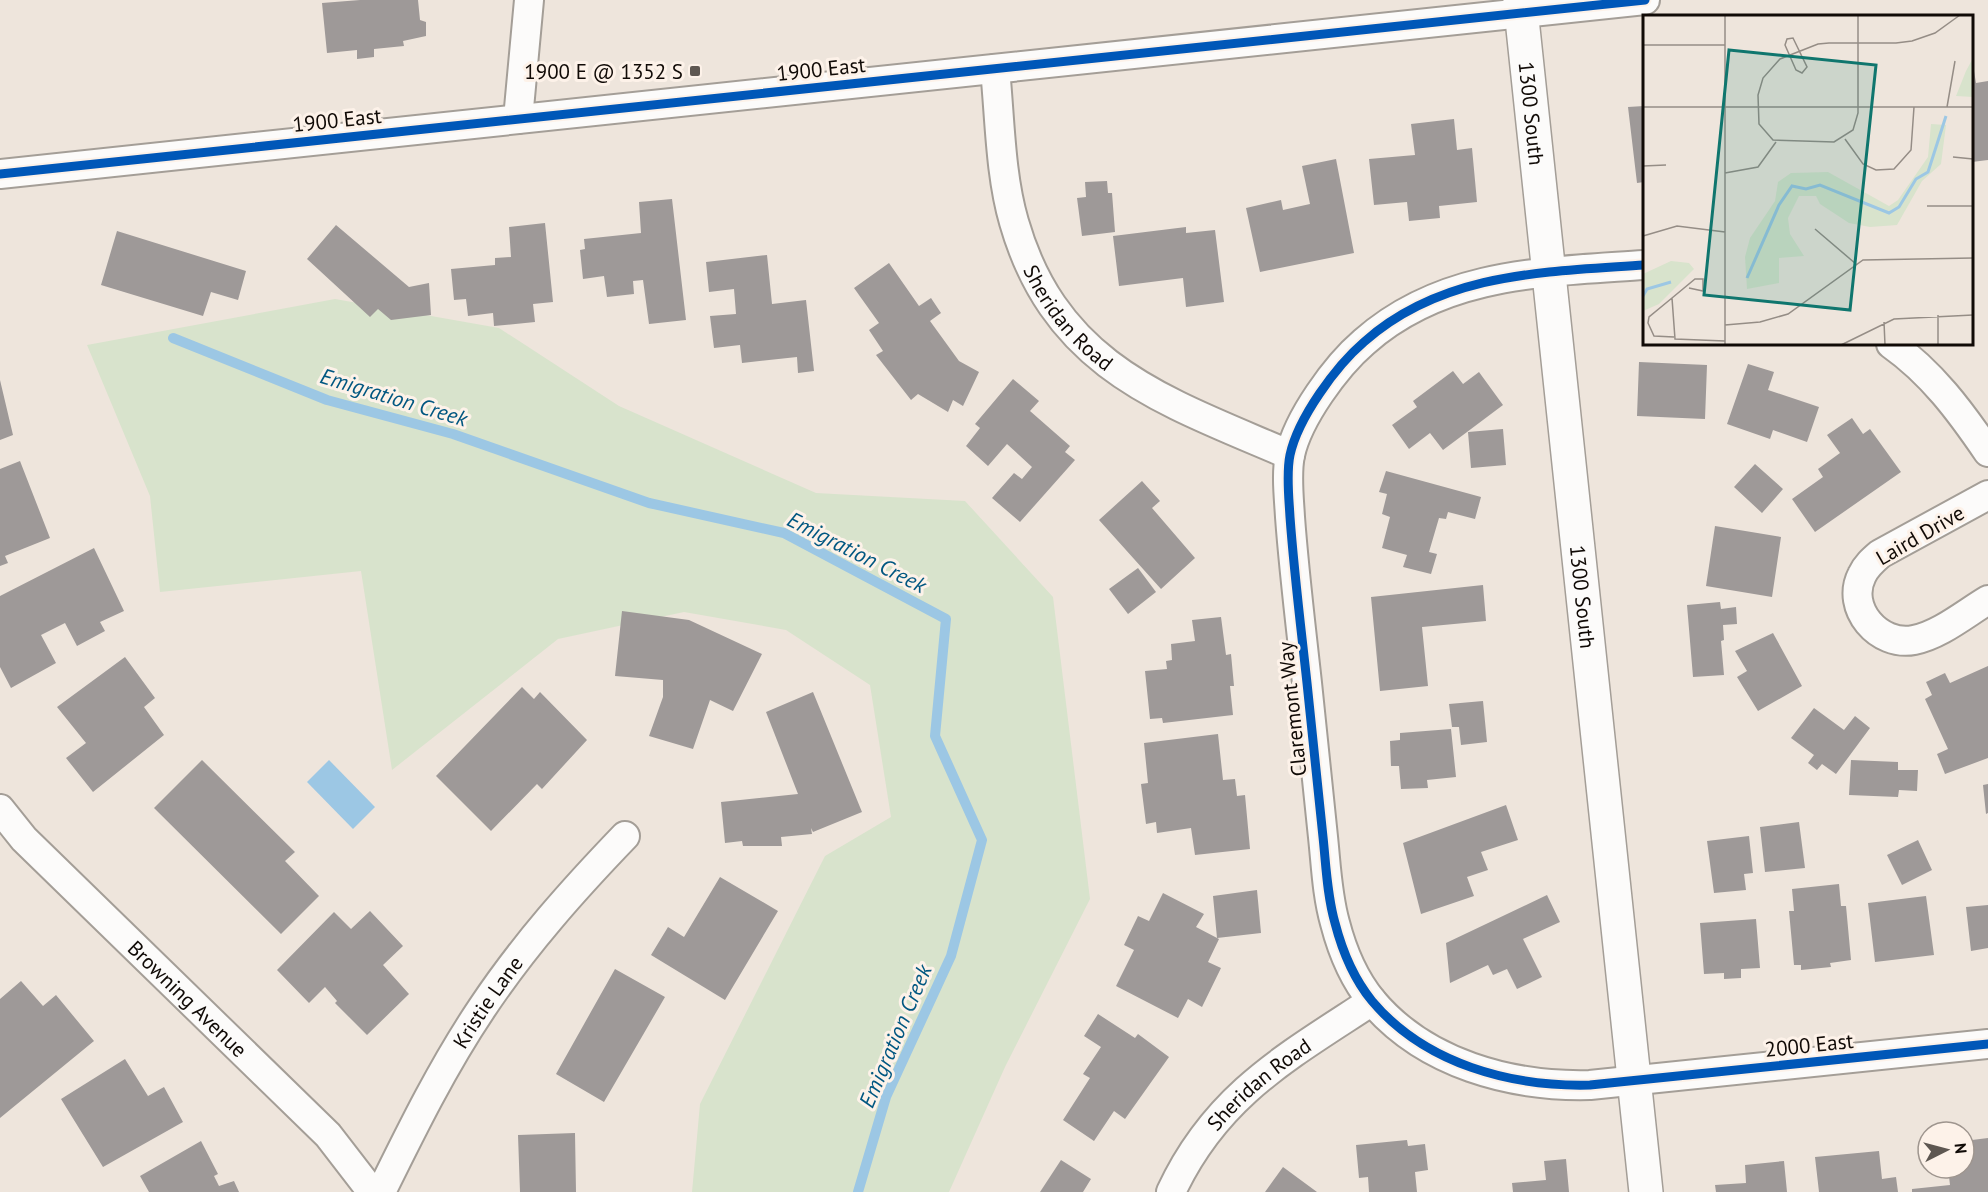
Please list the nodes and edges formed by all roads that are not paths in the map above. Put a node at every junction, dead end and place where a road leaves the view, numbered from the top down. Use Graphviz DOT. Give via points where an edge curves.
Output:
graph roads {
  1 [pos="529,0"];
  2 [pos="1645,0"];
  3 [pos="1521,6"];
  4 [pos="995,69"];
  5 [pos="518,119"];
  6 [pos="0,174"];
  7 [pos="1643,265"];
  8 [pos="1549,273"];
  9 [pos="1892,345"];
  10 [pos="1988,452"];
  11 [pos="1290,455"];
  12 [pos="1988,495"];
  13 [pos="1988,600"];
  14 [pos="0,809"];
  15 [pos="625,836"];
  16 [pos="1372,1001"];
  17 [pos="1988,1044"];
  18 [pos="1634,1081"];
  19 [pos="372,1192"];
  20 [pos="381,1192"];
  21 [pos="1171,1192"];
  22 [pos="1646,1192"];
  1 -- 5 [label="street"];
  2 -- 3 [label="street, 1900 East"];
  3 -- 4 [label="street, 1900 East"];
  3 -- 8 [label="street, 1300 South"];
  4 -- 5 [label="street, 1900 East"];
  4 -- 11 [label="street, Sheridan Road" via="1014,221 1026,258 1070,328 1129,381 1165,401"];
  5 -- 6 [label="street, 1900 East"];
  7 -- 8 [label="street"];
  8 -- 11 [label="street, Claremont Way" via="1449,291 1418,303 1388,322 1361,344 1338,371 1302,426"];
  8 -- 18 [label="street, 1300 South"];
  9 -- 10 [label="street" via="1916,361 1938,385"];
  11 -- 16 [label="street, Claremont Way" via="1292,538 1329,890 1343,949"];
  12 -- 13 [label="street, Laird Drive" via="1880,554 1861,577 1858,591 1859,606 1866,620 1887,638 1900,641 1928,635"];
  14 -- 19 [label="street, Browning Avenue" via="33,848 328,1136"];
  15 -- 20 [label="street, Kristie Lane" via="538,931 482,1008 436,1082"];
  16 -- 18 [label="street, Claremont Way" via="1417,1040 1479,1071 1539,1084"];
  16 -- 21 [label="street, Sheridan Road" via="1277,1063 1236,1097 1204,1134"];
  17 -- 18 [label="street, 2000 East"];
  18 -- 22 [label="street, 1300 South"];
}
